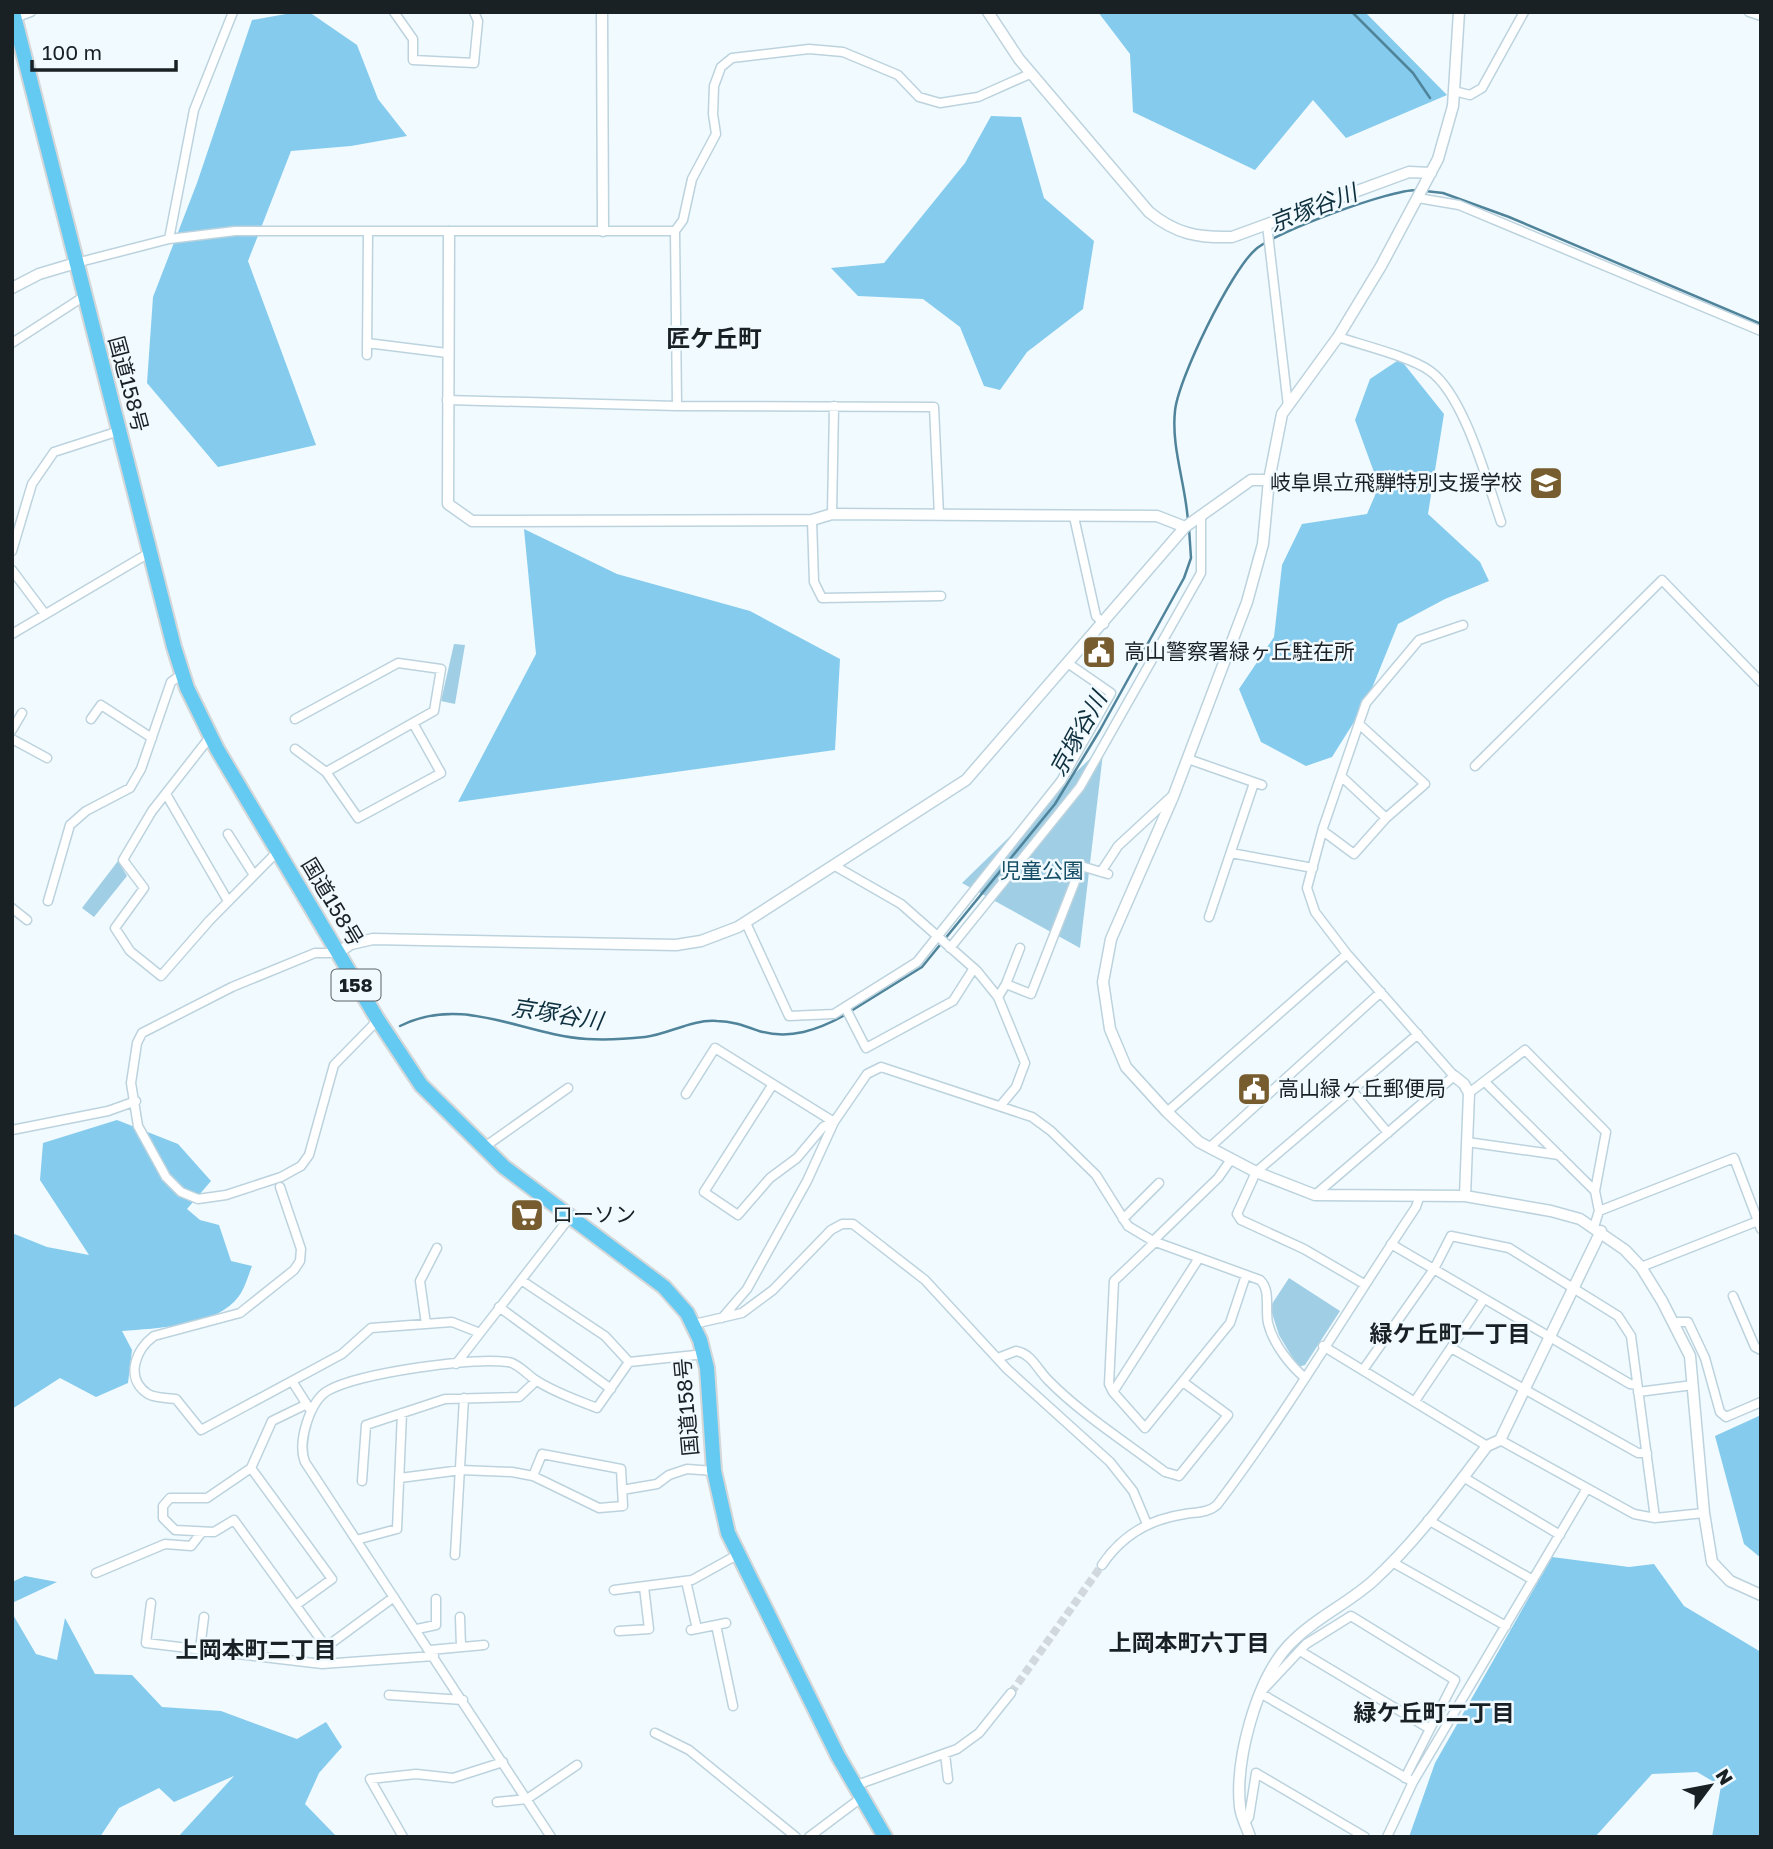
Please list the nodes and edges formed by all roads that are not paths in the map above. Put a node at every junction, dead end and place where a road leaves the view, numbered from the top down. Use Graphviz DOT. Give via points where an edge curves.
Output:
graph roads {
  1 [pos="31,12"];
  2 [pos="233,12"];
  3 [pos="394,12"];
  4 [pos="474,12"];
  5 [pos="602,12"];
  6 [pos="988,12"];
  7 [pos="1459,12"];
  8 [pos="1524,12"];
  9 [pos="1749,12"];
  10 [pos="13,15"];
  11 [pos="1761,16"];
  12 [pos="18,56"];
  13 [pos="1032,73"];
  14 [pos="1454,91"];
  15 [pos="1429,178"];
  16 [pos="1420,195"];
  17 [pos="1267,225"];
  18 [pos="603,230"];
  19 [pos="676,231"];
  20 [pos="368,232"];
  21 [pos="449,232"];
  22 [pos="169,239"];
  23 [pos="76,263"];
  24 [pos="12,288"];
  25 [pos="83,297"];
  26 [pos="1761,331"];
  27 [pos="1338,337"];
  28 [pos="12,343"];
  29 [pos="368,343"];
  30 [pos="447,354"];
  31 [pos="367,355"];
  32 [pos="447,400"];
  33 [pos="677,406"];
  34 [pos="834,406"];
  35 [pos="1288,406"];
  36 [pos="118,431"];
  37 [pos="1269,480"];
  38 [pos="832,514"];
  39 [pos="939,515"];
  40 [pos="1074,517"];
  41 [pos="1199,518"];
  42 [pos="812,520"];
  43 [pos="1501,522"];
  44 [pos="1181,528"];
  45 [pos="12,551"];
  46 [pos="149,553"];
  47 [pos="12,570"];
  48 [pos="941,596"];
  49 [pos="44,614"];
  50 [pos="1104,624"];
  51 [pos="1462,625"];
  52 [pos="12,634"];
  53 [pos="1069,664"];
  54 [pos="182,674"];
  55 [pos="1761,682"];
  56 [pos="22,713"];
  57 [pos="91,719"];
  58 [pos="295,719"];
  59 [pos="412,723"];
  60 [pos="1359,724"];
  61 [pos="12,730"];
  62 [pos="211,737"];
  63 [pos="152,738"];
  64 [pos="12,739"];
  65 [pos="295,749"];
  66 [pos="47,758"];
  67 [pos="1188,759"];
  68 [pos="1475,766"];
  69 [pos="326,772"];
  70 [pos="1341,776"];
  71 [pos="166,794"];
  72 [pos="1174,794"];
  73 [pos="1385,817"];
  74 [pos="1323,831"];
  75 [pos="228,834"];
  76 [pos="278,852"];
  77 [pos="1231,853"];
  78 [pos="835,866"];
  79 [pos="1313,868"];
  80 [pos="254,876"];
  81 [pos="48,901"];
  82 [pos="228,901"];
  83 [pos="12,908"];
  84 [pos="1209,917"];
  85 [pos="27,920"];
  86 [pos="746,923"];
  87 [pos="938,938"];
  88 [pos="949,947"];
  89 [pos="1020,948"];
  90 [pos="337,953"];
  91 [pos="1347,954"];
  92 [pos="974,968"];
  93 [pos="1006,984"];
  94 [pos="1381,992"];
  95 [pos="998,997"];
  96 [pos="845,1007"];
  97 [pos="377,1020"];
  98 [pos="1418,1034"];
  99 [pos="1454,1076"];
  100 [pos="1486,1083"];
  101 [pos="774,1084"];
  102 [pos="568,1088"];
  103 [pos="1351,1089"];
  104 [pos="1469,1093"];
  105 [pos="686,1094"];
  106 [pos="136,1101"];
  107 [pos="1001,1105"];
  108 [pos="1167,1112"];
  109 [pos="834,1122"];
  110 [pos="12,1130"];
  111 [pos="1388,1133"];
  112 [pos="1467,1142"];
  113 [pos="483,1148"];
  114 [pos="1209,1149"];
  115 [pos="1559,1155"];
  116 [pos="1230,1161"];
  117 [pos="1255,1172"];
  118 [pos="1159,1183"];
  119 [pos="280,1186"];
  120 [pos="1595,1191"];
  121 [pos="1315,1195"];
  122 [pos="1420,1195"];
  123 [pos="1465,1196"];
  124 [pos="1599,1212"];
  125 [pos="570,1217"];
  126 [pos="1123,1219"];
  127 [pos="1759,1225"];
  128 [pos="1597,1229"];
  129 [pos="1154,1241"];
  130 [pos="1391,1244"];
  131 [pos="437,1248"];
  132 [pos="1199,1258"];
  133 [pos="1641,1267"];
  134 [pos="1434,1269"];
  135 [pos="1246,1275"];
  136 [pos="521,1280"];
  137 [pos="1364,1284"];
  138 [pos="1574,1288"];
  139 [pos="1733,1296"];
  140 [pos="1484,1299"];
  141 [pos="499,1307"];
  142 [pos="722,1318"];
  143 [pos="1674,1322"];
  144 [pos="426,1324"];
  145 [pos="694,1324"];
  146 [pos="480,1333"];
  147 [pos="1550,1337"];
  148 [pos="1324,1346"];
  149 [pos="1451,1348"];
  150 [pos="1761,1350"];
  151 [pos="705,1354"];
  152 [pos="998,1359"];
  153 [pos="629,1362"];
  154 [pos="456,1364"];
  155 [pos="1363,1370"];
  156 [pos="1306,1378"];
  157 [pos="292,1381"];
  158 [pos="536,1381"];
  159 [pos="1183,1382"];
  160 [pos="1693,1385"];
  161 [pos="1638,1388"];
  162 [pos="611,1389"];
  163 [pos="1525,1389"];
  164 [pos="1113,1392"];
  165 [pos="464,1398"];
  166 [pos="1415,1401"];
  167 [pos="1761,1402"];
  168 [pos="309,1408"];
  169 [pos="402,1413"];
  170 [pos="1500,1440"];
  171 [pos="1487,1446"];
  172 [pos="1647,1453"];
  173 [pos="251,1468"];
  174 [pos="461,1470"];
  175 [pos="714,1471"];
  176 [pos="533,1476"];
  177 [pos="1463,1477"];
  178 [pos="400,1478"];
  179 [pos="362,1481"];
  180 [pos="622,1490"];
  181 [pos="1586,1490"];
  182 [pos="1704,1513"];
  183 [pos="1655,1518"];
  184 [pos="1428,1520"];
  185 [pos="1147,1524"];
  186 [pos="202,1532"];
  187 [pos="1559,1535"];
  188 [pos="356,1541"];
  189 [pos="456,1555"];
  190 [pos="737,1555"];
  191 [pos="1392,1562"];
  192 [pos="1102,1565"];
  193 [pos="96,1573"];
  194 [pos="1533,1580"];
  195 [pos="687,1581"];
  196 [pos="644,1587"];
  197 [pos="614,1590"];
  198 [pos="1761,1595"];
  199 [pos="394,1597"];
  200 [pos="436,1599"];
  201 [pos="151,1602"];
  202 [pos="296,1605"];
  203 [pos="204,1617"];
  204 [pos="460,1617"];
  205 [pos="726,1623"];
  206 [pos="716,1625"];
  207 [pos="1506,1626"];
  208 [pos="417,1629"];
  209 [pos="619,1631"];
  210 [pos="484,1645"];
  211 [pos="461,1647"];
  212 [pos="200,1649"];
  213 [pos="1300,1651"];
  214 [pos="432,1653"];
  215 [pos="1011,1693"];
  216 [pos="1260,1693"];
  217 [pos="389,1695"];
  218 [pos="463,1700"];
  219 [pos="733,1706"];
  220 [pos="1430,1728"];
  221 [pos="654,1733"];
  222 [pos="945,1754"];
  223 [pos="503,1762"];
  224 [pos="577,1765"];
  225 [pos="948,1779"];
  226 [pos="1409,1780"];
  227 [pos="858,1792"];
  228 [pos="527,1799"];
  229 [pos="497,1802"];
  230 [pos="1250,1832"];
  231 [pos="403,1837"];
  232 [pos="551,1837"];
  233 [pos="796,1837"];
  234 [pos="809,1837"];
  235 [pos="885,1837"];
  236 [pos="1365,1837"];
  237 [pos="1387,1837"];
  1 -- 10 [label="street"];
  2 -- 22 [label="street" via="194,110"];
  3 -- 4 [label="street" via="413,40 413,60 474,63 478,21"];
  5 -- 18 [label="street"];
  6 -- 13 [label="street"];
  7 -- 14 [label="street"];
  8 -- 14 [label="street" via="1482,88 1470,95"];
  9 -- 11 [label="street"];
  10 -- 12 [label="highway, 国道158号 / 158"];
  12 -- 23 [label="highway, 国道158号 / 158"];
  13 -- 17 [label="street" via="1149,212 1168,227 1203,238 1232,237"];
  13 -- 19 [label="street" via="978,97 940,103 919,97 898,75 843,52 809,49 733,58 721,67 714,86 716,134 692,179"];
  14 -- 15 [label="street" via="1448,132"];
  15 -- 16 [label="street"];
  15 -- 17 [label="street" via="1409,172"];
  16 -- 26 [label="street" via="1459,205"];
  16 -- 27 [label="street"];
  17 -- 35 [label="street"];
  18 -- 19 [label="street"];
  18 -- 21 [label="street"];
  19 -- 33 [label="street"];
  20 -- 21 [label="street"];
  20 -- 22 [label="street" via="235,231"];
  20 -- 29 [label="street"];
  21 -- 30 [label="street"];
  22 -- 23 [label="street"];
  23 -- 24 [label="street"];
  23 -- 25 [label="highway, 国道158号 / 158"];
  25 -- 28 [label="street"];
  25 -- 36 [label="highway, 国道158号 / 158"];
  27 -- 35 [label="street"];
  27 -- 43 [label="street" via="1428,369 1445,383 1457,403"];
  29 -- 30 [label="street"];
  29 -- 31 [label="street"];
  30 -- 32 [label="street"];
  32 -- 33 [label="street"];
  32 -- 42 [label="street" via="448,504 472,521"];
  33 -- 34 [label="street"];
  34 -- 38 [label="street"];
  34 -- 39 [label="street" via="934,407"];
  35 -- 37 [label="street" via="1282,414"];
  36 -- 45 [label="street" via="54,452 32,484"];
  36 -- 46 [label="highway, 国道158号 / 158"];
  37 -- 41 [label="street" via="1251,480"];
  37 -- 67 [label="street" via="1263,544 1247,603"];
  38 -- 39 [label="street"];
  38 -- 42 [label="street"];
  39 -- 40 [label="street"];
  40 -- 44 [label="street" via="1157,516"];
  40 -- 50 [label="street" via="1096,617"];
  41 -- 44 [label="street"];
  41 -- 88 [label="street" via="1201,573 1080,787"];
  42 -- 48 [label="street" via="814,582 822,598"];
  44 -- 50 [label="street"];
  46 -- 49 [label="street"];
  46 -- 54 [label="highway, 国道158号 / 158"];
  47 -- 49 [label="street"];
  49 -- 52 [label="street"];
  50 -- 53 [label="street"];
  51 -- 60 [label="street" via="1419,640 1366,703"];
  53 -- 78 [label="street" via="966,780"];
  53 -- 87 [label="street" via="1111,693 1061,781"];
  54 -- 62 [label="highway, 国道158号 / 158"];
  54 -- 63 [label="street" via="171,682"];
  55 -- 68 [label="street" via="1662,580"];
  56 -- 61 [label="street"];
  57 -- 63 [label="street" via="101,705"];
  58 -- 59 [label="street" via="398,663 441,669 434,711"];
  59 -- 69 [label="street"];
  59 -- 69 [label="street" via="441,773 358,818"];
  60 -- 70 [label="street"];
  60 -- 73 [label="street" via="1425,784"];
  62 -- 71 [label="street"];
  62 -- 76 [label="highway, 国道158号 / 158"];
  63 -- 81 [label="street" via="130,788 86,811 70,825"];
  64 -- 66 [label="street"];
  65 -- 69 [label="street"];
  67 -- 72 [label="street"];
  67 -- 77 [label="street" via="1258,784"];
  70 -- 73 [label="street"];
  70 -- 74 [label="street"];
  71 -- 82 [label="street"];
  71 -- 82 [label="street" via="123,860 144,888 115,928 130,951 161,976"];
  72 -- 93 [label="street" via="1118,846 1105,873 1081,866 1031,994"];
  72 -- 108 [label="street" via="1111,939 1103,982 1110,1029 1126,1067"];
  73 -- 74 [label="street" via="1354,854"];
  74 -- 79 [label="street"];
  75 -- 80 [label="street"];
  76 -- 80 [label="street"];
  76 -- 90 [label="highway, 国道158号 / 158"];
  77 -- 79 [label="street"];
  77 -- 84 [label="street"];
  78 -- 86 [label="street"];
  78 -- 87 [label="street" via="901,904"];
  79 -- 91 [label="street" via="1307,888 1315,912"];
  80 -- 82 [label="street"];
  83 -- 85 [label="street"];
  86 -- 90 [label="street" via="701,941 676,945 373,939"];
  86 -- 96 [label="street" via="789,1016 834,1014"];
  87 -- 88 [label="street"];
  87 -- 96 [label="street" via="917,962"];
  88 -- 92 [label="street"];
  89 -- 93 [label="street"];
  90 -- 97 [label="highway, 国道158号 / 158"];
  90 -- 106 [label="street" via="315,953 232,987 142,1033 131,1083"];
  91 -- 94 [label="street"];
  91 -- 108 [label="street"];
  92 -- 95 [label="street"];
  92 -- 96 [label="street" via="953,1001 866,1048"];
  93 -- 95 [label="street"];
  94 -- 98 [label="street"];
  94 -- 114 [label="street"];
  95 -- 107 [label="street" via="1025,1063 1016,1087"];
  97 -- 106 [label="street" via="334,1065 309,1155 301,1166 281,1177 208,1198 181,1192 166,1177 138,1126"];
  97 -- 113 [label="highway, 国道158号 / 158" via="421,1086"];
  98 -- 99 [label="street"];
  98 -- 103 [label="street"];
  99 -- 104 [label="street"];
  99 -- 111 [label="street"];
  100 -- 104 [label="street"];
  100 -- 115 [label="street"];
  100 -- 120 [label="street" via="1525,1050 1606,1132"];
  101 -- 105 [label="street" via="715,1048"];
  101 -- 109 [label="street"];
  101 -- 109 [label="street" via="704,1192 738,1215 770,1178"];
  102 -- 113 [label="street"];
  103 -- 111 [label="street"];
  103 -- 117 [label="street"];
  104 -- 112 [label="street"];
  106 -- 110 [label="street"];
  107 -- 109 [label="street" via="881,1067 867,1074"];
  107 -- 126 [label="street" via="1032,1117 1051,1131 1096,1175"];
  108 -- 114 [label="street"];
  109 -- 142 [label="street" via="747,1289"];
  111 -- 121 [label="street"];
  112 -- 115 [label="street"];
  112 -- 123 [label="street"];
  113 -- 125 [label="highway, 国道158号 / 158"];
  114 -- 116 [label="street"];
  115 -- 120 [label="street"];
  116 -- 117 [label="street"];
  116 -- 129 [label="street"];
  117 -- 121 [label="street"];
  117 -- 137 [label="street" via="1237,1214 1241,1220"];
  118 -- 126 [label="street"];
  119 -- 157 [label="street" via="301,1249 294,1270 240,1313 154,1336 139,1350 135,1368 137,1381 148,1394 176,1399 201,1430"];
  120 -- 124 [label="street"];
  121 -- 122 [label="street"];
  122 -- 123 [label="street"];
  122 -- 130 [label="street"];
  123 -- 128 [label="street" via="1568,1214"];
  124 -- 127 [label="street" via="1734,1158"];
  124 -- 128 [label="street"];
  125 -- 136 [label="street"];
  125 -- 145 [label="highway, 国道158号 / 158" via="673,1295"];
  126 -- 129 [label="street"];
  127 -- 133 [label="street"];
  128 -- 133 [label="street"];
  128 -- 138 [label="street"];
  129 -- 132 [label="street"];
  129 -- 164 [label="street" via="1114,1281 1109,1384"];
  130 -- 134 [label="street"];
  130 -- 137 [label="street"];
  131 -- 144 [label="street" via="420,1281"];
  132 -- 135 [label="street"];
  132 -- 164 [label="street"];
  133 -- 143 [label="street"];
  134 -- 138 [label="street" via="1451,1236 1509,1248"];
  134 -- 140 [label="street"];
  134 -- 155 [label="street"];
  135 -- 156 [label="street" via="1264,1283 1269,1325 1283,1353"];
  135 -- 159 [label="street" via="1230,1324"];
  136 -- 141 [label="street"];
  136 -- 153 [label="street" via="605,1336"];
  137 -- 148 [label="street"];
  138 -- 147 [label="street"];
  138 -- 161 [label="street" via="1618,1316 1631,1336"];
  139 -- 150 [label="street" via="1755,1347"];
  140 -- 147 [label="street"];
  140 -- 149 [label="street"];
  141 -- 146 [label="street"];
  141 -- 162 [label="street"];
  142 -- 145 [label="street"];
  142 -- 152 [label="street" via="753,1306 831,1230 853,1224 925,1280"];
  143 -- 160 [label="street" via="1690,1356"];
  143 -- 167 [label="street" via="1688,1322 1705,1358 1720,1412 1726,1417"];
  144 -- 146 [label="street" via="453,1322"];
  144 -- 157 [label="street" via="371,1328 342,1354"];
  145 -- 151 [label="highway, 国道158号 / 158"];
  146 -- 154 [label="street"];
  147 -- 161 [label="street"];
  147 -- 163 [label="street"];
  148 -- 155 [label="street"];
  148 -- 156 [label="street"];
  149 -- 163 [label="street"];
  149 -- 166 [label="street"];
  151 -- 153 [label="street"];
  151 -- 175 [label="highway, 国道158号 / 158"];
  152 -- 159 [label="street" via="1016,1351 1026,1354 1077,1404 1165,1472 1179,1476 1227,1415"];
  152 -- 185 [label="street" via="1110,1462 1133,1491"];
  153 -- 162 [label="street"];
  154 -- 158 [label="street" via="511,1362"];
  154 -- 168 [label="street" via="375,1377 329,1390"];
  155 -- 166 [label="street"];
  156 -- 185 [label="street" via="1213,1509"];
  157 -- 168 [label="street"];
  158 -- 162 [label="street" via="597,1408"];
  158 -- 165 [label="street" via="519,1396"];
  159 -- 164 [label="street" via="1145,1427"];
  160 -- 161 [label="street"];
  160 -- 182 [label="street"];
  161 -- 172 [label="street"];
  163 -- 170 [label="street"];
  163 -- 172 [label="street" via="1638,1453"];
  165 -- 169 [label="street"];
  165 -- 174 [label="street"];
  166 -- 171 [label="street"];
  168 -- 173 [label="street" via="272,1421"];
  168 -- 188 [label="street" via="303,1456"];
  169 -- 178 [label="street"];
  169 -- 179 [label="street" via="366,1424"];
  170 -- 171 [label="street"];
  170 -- 181 [label="street"];
  171 -- 177 [label="street"];
  172 -- 183 [label="street"];
  173 -- 186 [label="street" via="207,1498 175,1497 163,1506 163,1518 171,1528"];
  173 -- 202 [label="street" via="332,1579"];
  174 -- 176 [label="street"];
  174 -- 178 [label="street"];
  174 -- 189 [label="street"];
  175 -- 180 [label="street" via="687,1469 657,1484"];
  175 -- 190 [label="highway, 国道158号 / 158" via="723,1519"];
  176 -- 180 [label="street" via="599,1508 623,1506"];
  176 -- 180 [label="street" via="542,1454 621,1469"];
  177 -- 184 [label="street"];
  177 -- 187 [label="street"];
  178 -- 188 [label="street" via="397,1529"];
  181 -- 183 [label="street" via="1634,1514"];
  181 -- 187 [label="street"];
  182 -- 183 [label="street"];
  182 -- 198 [label="street" via="1712,1562 1730,1581"];
  184 -- 191 [label="street"];
  184 -- 194 [label="street"];
  185 -- 192 [label="street" via="1125,1538"];
  186 -- 193 [label="street" via="191,1546 164,1544"];
  186 -- 202 [label="street" via="214,1532 234,1520"];
  187 -- 194 [label="street"];
  188 -- 199 [label="street"];
  190 -- 195 [label="street"];
  190 -- 227 [label="highway, 国道158号 / 158"];
  191 -- 207 [label="street"];
  191 -- 216 [label="street" via="1289,1645"];
  194 -- 207 [label="street"];
  195 -- 196 [label="street"];
  195 -- 206 [label="street" via="694,1629"];
  196 -- 197 [label="street"];
  196 -- 209 [label="street" via="649,1629"];
  199 -- 202 [label="street" via="326,1647"];
  199 -- 208 [label="street"];
  200 -- 208 [label="street" via="436,1625"];
  201 -- 212 [label="street" via="146,1643"];
  203 -- 212 [label="street"];
  204 -- 211 [label="street"];
  205 -- 206 [label="street"];
  206 -- 219 [label="street"];
  207 -- 226 [label="street"];
  208 -- 214 [label="street"];
  210 -- 211 [label="street"];
  211 -- 214 [label="street"];
  212 -- 214 [label="street" via="322,1664"];
  213 -- 216 [label="street"];
  213 -- 220 [label="street"];
  213 -- 220 [label="street" via="1351,1616 1455,1680"];
  214 -- 218 [label="street"];
  215 -- 222 [label="street" via="979,1732"];
  216 -- 226 [label="street"];
  216 -- 230 [label="street" via="1239,1792"];
  217 -- 218 [label="street"];
  218 -- 223 [label="street"];
  220 -- 226 [label="street"];
  221 -- 233 [label="street" via="689,1750"];
  222 -- 225 [label="street"];
  222 -- 227 [label="street"];
  223 -- 228 [label="street"];
  223 -- 231 [label="street" via="453,1778 416,1774 370,1779"];
  224 -- 228 [label="street"];
  226 -- 237 [label="street"];
  227 -- 234 [label="street"];
  227 -- 235 [label="highway, 国道158号 / 158"];
  228 -- 229 [label="street"];
  228 -- 232 [label="street"];
  230 -- 236 [label="street" via="1256,1773"];
}
